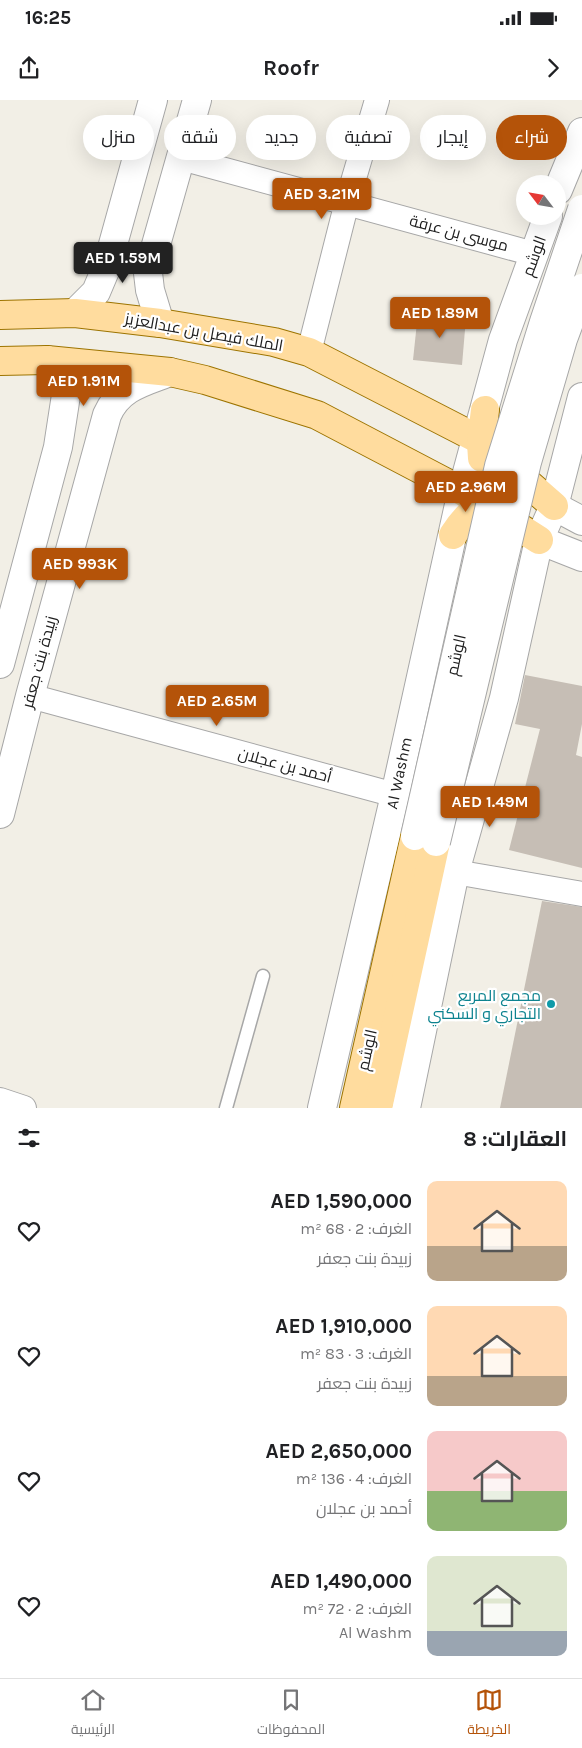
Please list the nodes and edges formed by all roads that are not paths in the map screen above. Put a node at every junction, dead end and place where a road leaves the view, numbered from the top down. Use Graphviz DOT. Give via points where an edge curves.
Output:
graph roads {
  1 [pos="153,100"];
  2 [pos="197,100"];
  3 [pos="377,100"];
  4 [pos="193,115"];
  5 [pos="582,132"];
  6 [pos="179,160"];
  7 [pos="188,160"];
  8 [pos="564,175"];
  9 [pos="347,202"];
  10 [pos="582,209"];
  11 [pos="545,225"];
  12 [pos="114,240"];
  13 [pos="155,248"];
  14 [pos="534,254"];
  15 [pos="582,288"];
  16 [pos="75,312"];
  17 [pos="0,315"];
  18 [pos="160,322"];
  19 [pos="308,352"];
  20 [pos="47,360"];
  21 [pos="0,361"];
  22 [pos="170,372"];
  23 [pos="582,397"];
  24 [pos="485,410"];
  25 [pos="573,431"];
  26 [pos="478,440"];
  27 [pos="58,447"];
  28 [pos="96,448"];
  29 [pos="480,498"];
  30 [pos="554,506"];
  31 [pos="582,521"];
  32 [pos="539,540"];
  33 [pos="582,557"];
  34 [pos="0,664"];
  35 [pos="420,676"];
  36 [pos="30,696"];
  37 [pos="504,698"];
  38 [pos="395,795"];
  39 [pos="0,814"];
  40 [pos="426,839"];
  41 [pos="456,872"];
  42 [pos="582,894"];
  43 [pos="263,976"];
  44 [pos="0,1100"];
  45 [pos="24,1108"];
  46 [pos="226,1108"];
  47 [pos="322,1108"];
  48 [pos="354,1108"];
  49 [pos="378,1108"];
  50 [pos="406,1108"];
  1 -- 12 [label="street"];
  2 -- 4 [label="street"];
  3 -- 9 [label="street"];
  5 -- 8 [label="street"];
  6 -- 13 [label="street"];
  7 -- 9 [label="street, موسى بن عرفة"];
  9 -- 14 [label="street, موسى بن عرفة"];
  9 -- 19 [label="street"];
  10 -- 40 [label="street, الوشم, bridge" via="499,466"];
  11 -- 14 [label="street, الوشم"];
  12 -- 13 [label="street" via="115,251 128,263 138,264"];
  12 -- 16 [label="street" via="96,292"];
  13 -- 18 [label="street" via="148,273"];
  14 -- 24 [label="street, الوشم" via="503,340"];
  15 -- 40 [label="street, الوشم, bridge" via="563,339 527,462"];
  16 -- 17 [label="main road, الملك فيصل بن عبدالعزيز"];
  16 -- 18 [label="main road, الملك فيصل بن عبدالعزيز"];
  18 -- 19 [label="main road, الملك فيصل بن عبدالعزيز" via="274,342"];
  19 -- 26 [label="main road, الملك فيصل بن عبدالعزيز"];
  20 -- 21 [label="main road"];
  20 -- 22 [label="main road"];
  20 -- 27 [label="street" via="60,376 66,395"];
  22 -- 28 [label="street, زبيدة بنت جعفر" via="135,386 112,403"];
  22 -- 29 [label="main road" via="316,415"];
  23 -- 25 [label="street"];
  24 -- 25 [label="street" via="493,438 505,450 519,456 535,458 551,454 564,445"];
  24 -- 26 [label="main road"];
  25 -- 30 [label="street"];
  26 -- 29 [label="street, Al Washm"];
  26 -- 30 [label="main road, الملك فيصل بن عبدالعزيز"];
  27 -- 28 [label="street" via="64,435 80,428 94,437"];
  27 -- 34 [label="street"];
  28 -- 36 [label="street, زبيدة بنت جعفر"];
  29 -- 30 [label="main road" via="528,496"];
  29 -- 32 [label="main road"];
  29 -- 35 [label="street, Al Washm" via="453,535"];
  30 -- 31 [label="street"];
  30 -- 32 [label="street"];
  32 -- 33 [label="street"];
  32 -- 37 [label="street"];
  35 -- 37 [label="street" via="425,663 446,644 459,640 474,642 487,647 504,670"];
  35 -- 38 [label="street, Al Washm"];
  36 -- 38 [label="street, أحمد بن عجلان"];
  36 -- 39 [label="street, زبيدة بنت جعفر"];
  37 -- 41 [label="street"];
  38 -- 47 [label="street, Al Washm"];
  40 -- 48 [label="main road, الوشم"];
  40 -- 49 [label="main road, الوشم"];
  41 -- 42 [label="street"];
  41 -- 50 [label="street"];
  43 -- 46 [label="lane"];
  44 -- 45 [label="street"];
}
